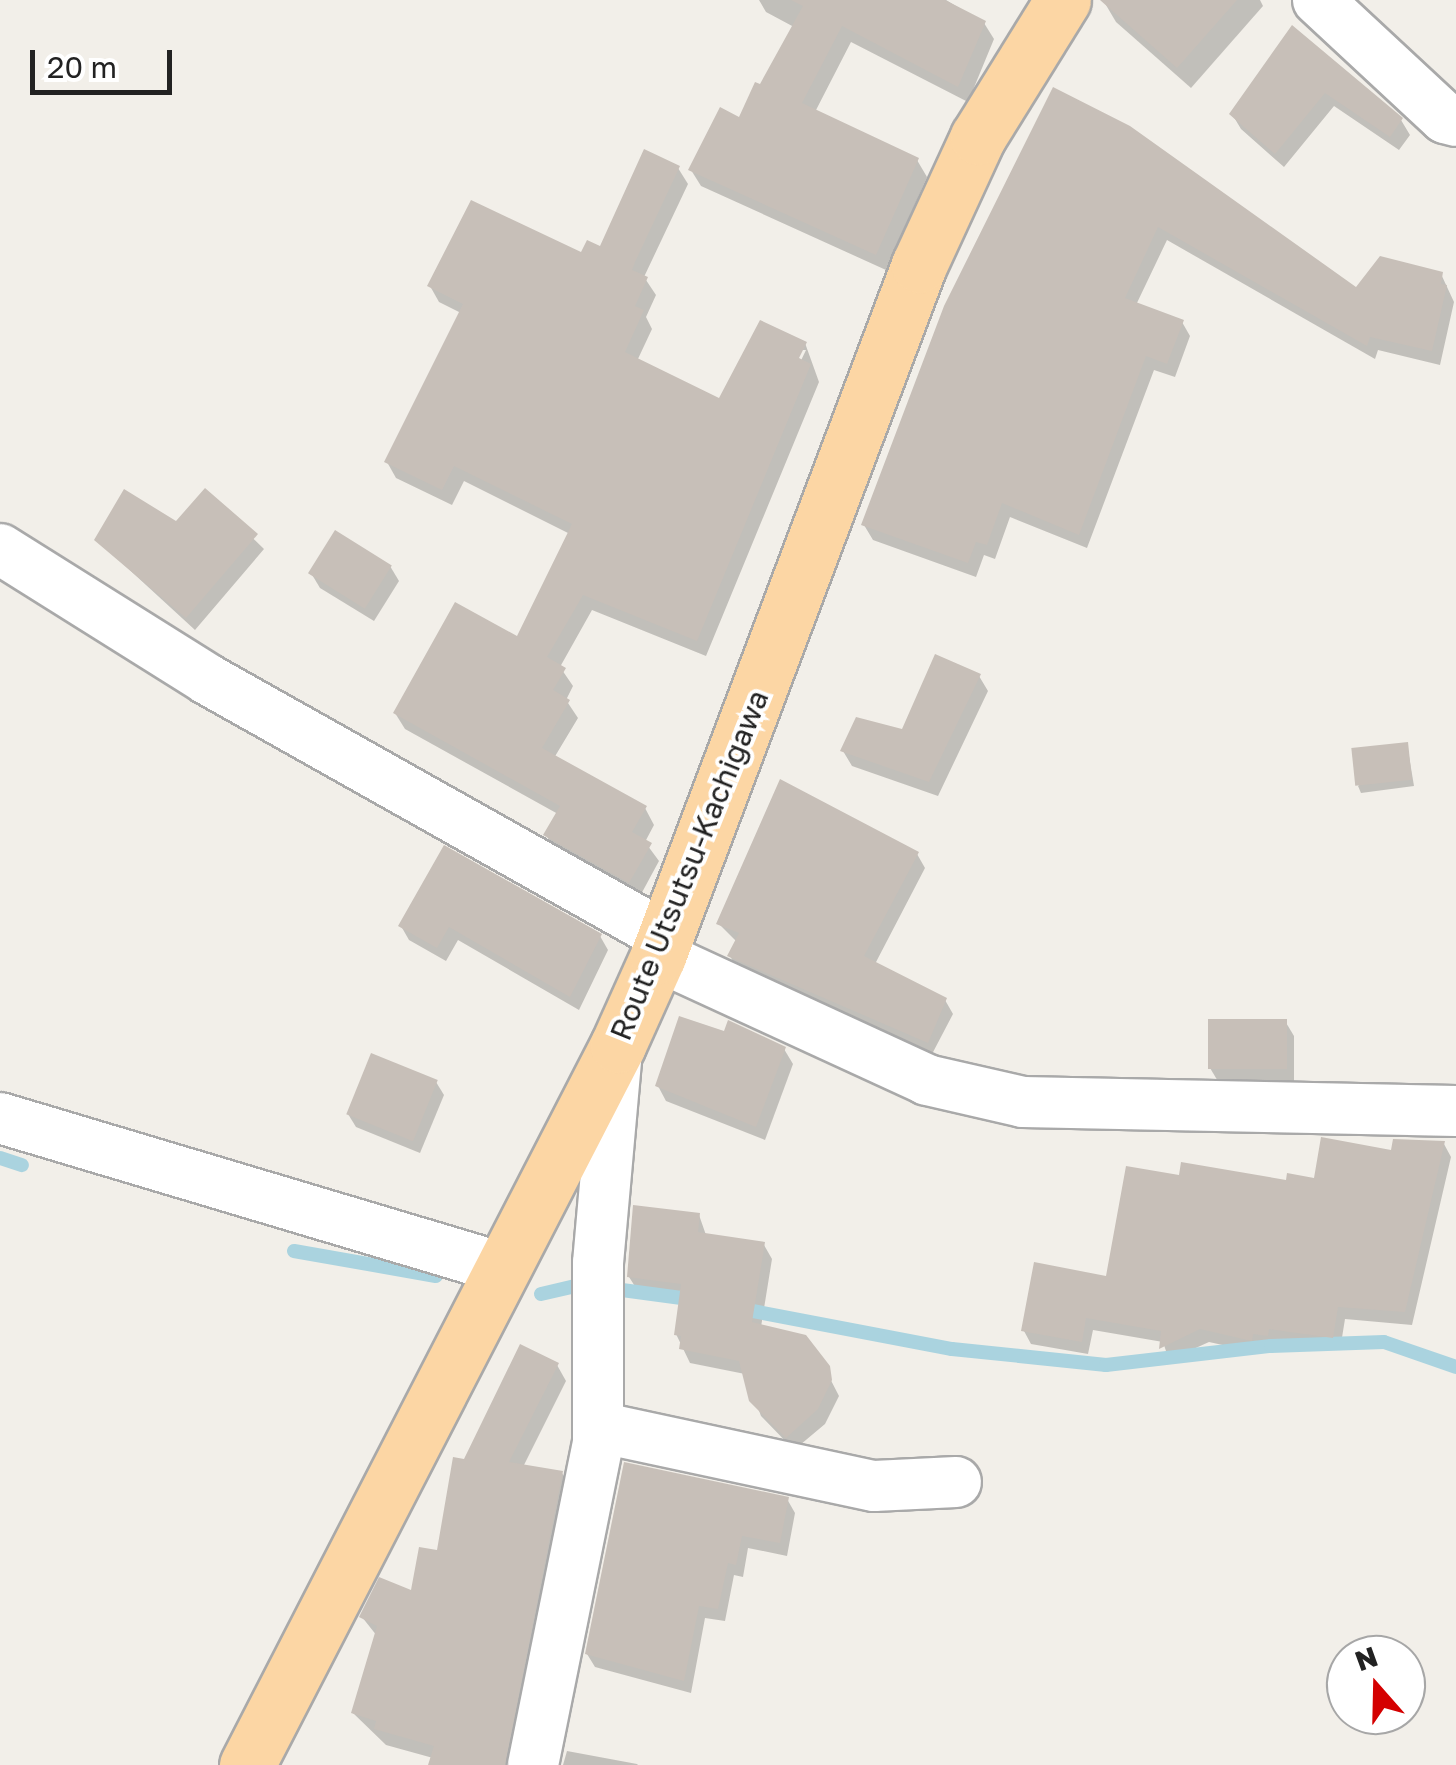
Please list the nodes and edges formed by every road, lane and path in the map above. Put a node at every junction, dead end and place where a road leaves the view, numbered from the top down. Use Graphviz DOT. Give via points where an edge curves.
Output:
graph roads {
  1 [pos="1063,0"];
  2 [pos="1318,0"];
  3 [pos="1456,120"];
  4 [pos="0,549"];
  5 [pos="662,946"];
  6 [pos="618,1046"];
  7 [pos="1456,1111"];
  8 [pos="0,1118"];
  9 [pos="499,1268"];
  10 [pos="598,1427"];
  11 [pos="956,1482"];
  12 [pos="247,1765"];
  13 [pos="533,1765"];
  1 -- 5 [label="main road, Route Utsutsu-Kachigawa" via="978,137 920,265"];
  2 -- 3 [label="street" via="1444,118"];
  4 -- 5 [label="street"];
  5 -- 6 [label="main road, Route Utsutsu-Kachigawa"];
  5 -- 7 [label="street" via="927,1080 1024,1102"];
  6 -- 9 [label="main road, Route Utsutsu-Kachigawa"];
  6 -- 10 [label="street" via="598,1263"];
  8 -- 9 [label="street"];
  9 -- 12 [label="main road, Route Utsutsu-Kachigawa"];
  10 -- 11 [label="street" via="874,1486"];
  10 -- 13 [label="street"];
}
